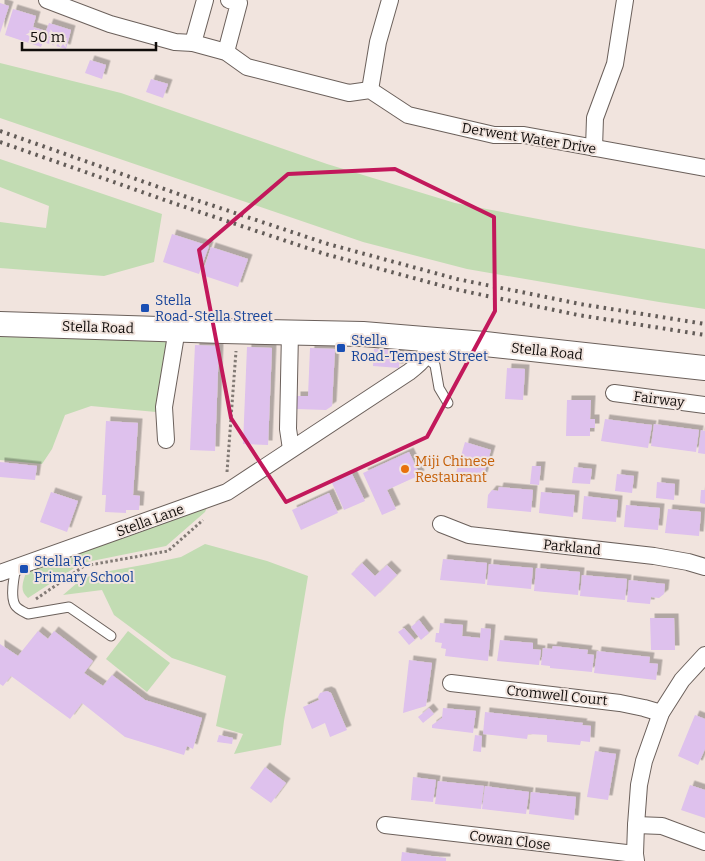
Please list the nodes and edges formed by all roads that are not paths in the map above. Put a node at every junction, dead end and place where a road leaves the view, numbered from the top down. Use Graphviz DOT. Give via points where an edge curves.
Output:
graph roads {
  1 [pos="47,0"];
  2 [pos="205,0"];
  3 [pos="229,0"];
  4 [pos="390,0"];
  5 [pos="625,0"];
  6 [pos="193,43"];
  7 [pos="226,52"];
  8 [pos="370,90"];
  9 [pos="594,148"];
  10 [pos="705,168"];
  11 [pos="0,324"];
  12 [pos="177,329"];
  13 [pos="290,332"];
  14 [pos="427,348"];
  15 [pos="705,368"];
  16 [pos="614,393"];
  17 [pos="448,403"];
  18 [pos="705,405"];
  19 [pos="166,440"];
  20 [pos="291,449"];
  21 [pos="441,524"];
  22 [pos="705,566"];
  23 [pos="16,567"];
  24 [pos="0,573"];
  25 [pos="111,636"];
  26 [pos="705,655"];
  27 [pos="451,684"];
  28 [pos="661,713"];
  29 [pos="385,825"];
  30 [pos="636,825"];
  31 [pos="705,842"];
  32 [pos="635,858"];
  1 -- 6 [label="street" via="110,24 175,42"];
  2 -- 6 [label="street"];
  3 -- 7 [label="street" via="239,2"];
  4 -- 8 [label="street" via="378,42"];
  5 -- 9 [label="street" via="615,64 595,118"];
  6 -- 7 [label="street"];
  7 -- 8 [label="street" via="247,67 349,93"];
  8 -- 9 [label="street, Derwent Water Drive" via="408,115 494,135 524,136"];
  9 -- 10 [label="street, Derwent Water Drive"];
  11 -- 12 [label="main road, Stella Road"];
  12 -- 13 [label="main road, Stella Road"];
  12 -- 19 [label="street" via="164,407"];
  13 -- 14 [label="main road, Stella Road" via="363,334"];
  13 -- 20 [label="street" via="288,428"];
  14 -- 15 [label="main road, Stella Road"];
  14 -- 17 [label="lane" via="435,365 439,388"];
  14 -- 20 [label="street, Stella Lane" via="419,364 409,372"];
  16 -- 18 [label="street, Fairway"];
  20 -- 23 [label="street, Stella Lane" via="227,492"];
  21 -- 22 [label="street, Parkland" via="468,535 654,556"];
  23 -- 24 [label="street, Stella Lane"];
  23 -- 25 [label="lane" via="13,598 15,606 23,612 28,614 69,607"];
  26 -- 28 [label="street" via="682,680"];
  27 -- 28 [label="street, Cromwell Court" via="620,703"];
  28 -- 30 [label="street" via="640,777"];
  29 -- 32 [label="street, Cowan Close"];
  30 -- 31 [label="street" via="662,826"];
  30 -- 32 [label="street"];
}
